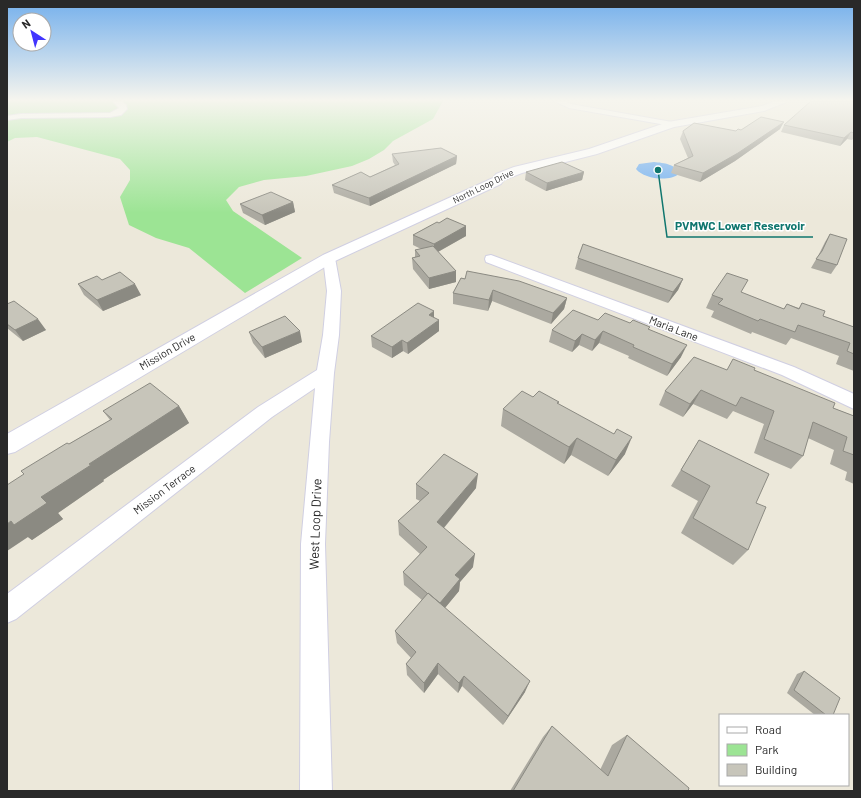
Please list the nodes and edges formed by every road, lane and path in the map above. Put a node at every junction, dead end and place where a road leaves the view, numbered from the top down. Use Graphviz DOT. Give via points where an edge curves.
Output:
graph roads {
  1 [pos="632,138"];
  2 [pos="329,258"];
  3 [pos="491,259"];
  4 [pos="325,373"];
  5 [pos="854,402"];
  6 [pos="7,445"];
  7 [pos="7,610"];
  8 [pos="316,791"];
  1 -- 2 [label="street, North Loop Drive" via="593,152 506,174 497,181"];
  2 -- 4 [label="street, West Loop Drive" via="334,291"];
  2 -- 6 [label="street, Mission Drive"];
  3 -- 5 [label="street, Maria Lane" via="788,371"];
  4 -- 7 [label="street, Mission Terrace" via="265,412"];
  4 -- 8 [label="street, West Loop Drive" via="313,544"];
}
